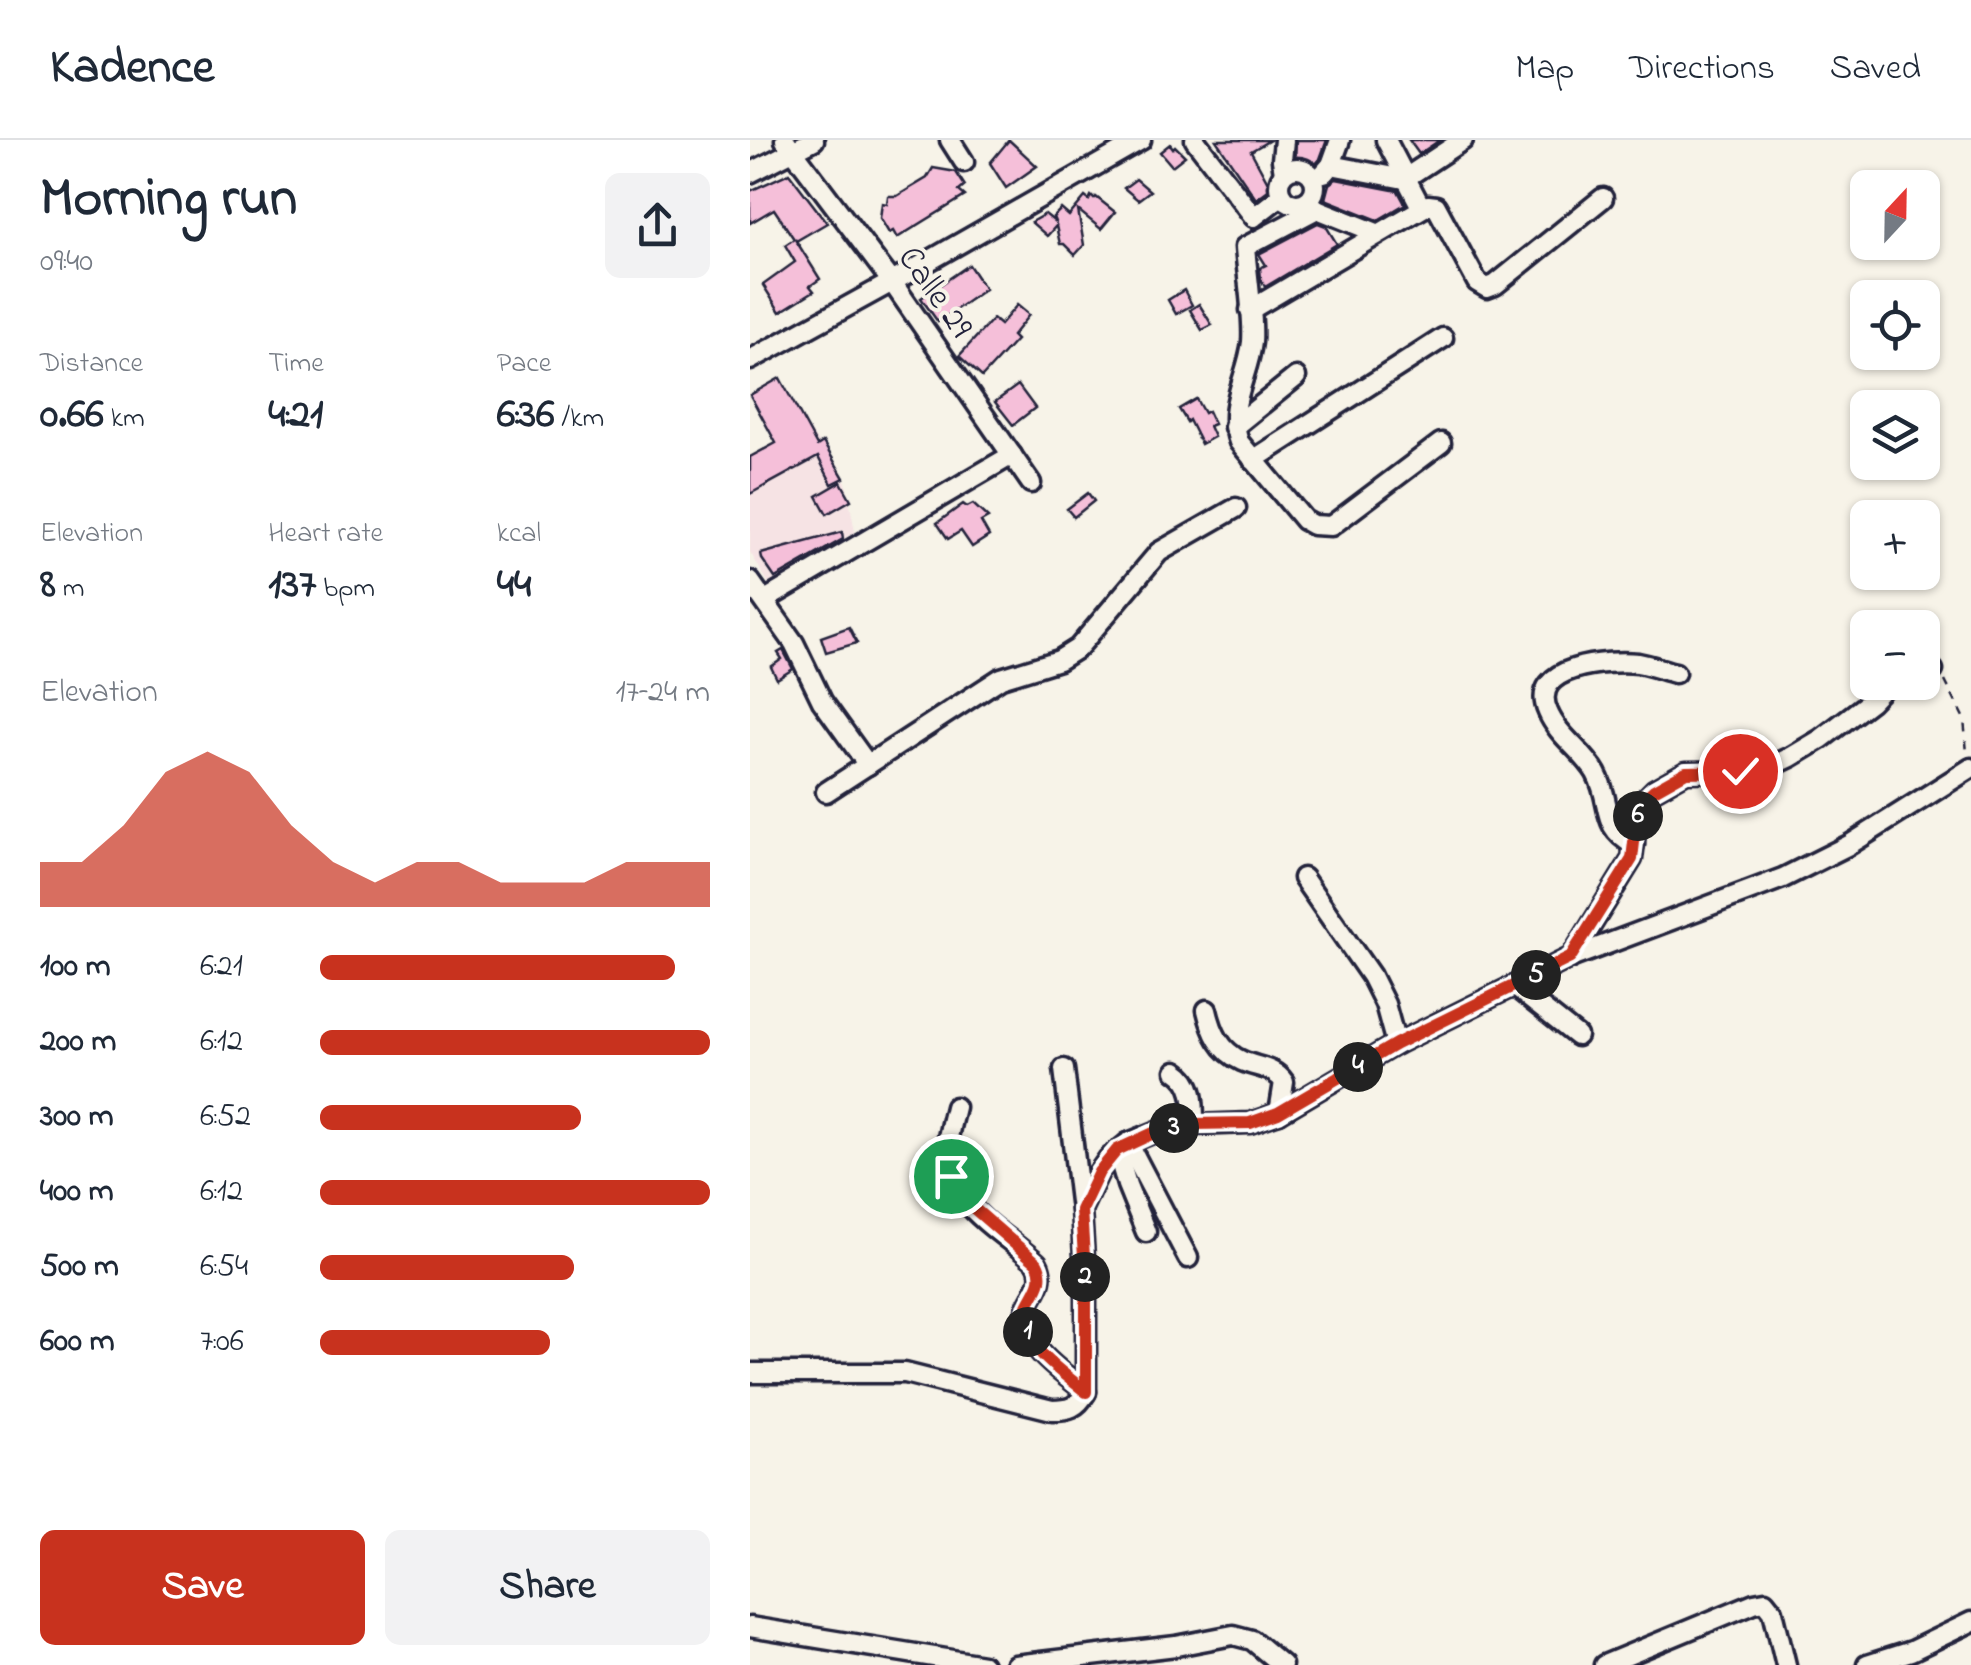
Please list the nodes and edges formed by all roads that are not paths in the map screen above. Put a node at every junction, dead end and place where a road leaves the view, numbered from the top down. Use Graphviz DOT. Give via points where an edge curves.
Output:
graph roads {
  1 [pos="814,140"];
  2 [pos="950,140"];
  3 [pos="1141,140"];
  4 [pos="1195,140"];
  5 [pos="1284,140"];
  6 [pos="1340,140"];
  7 [pos="1462,140"];
  8 [pos="1390,142"];
  9 [pos="788,146"];
  10 [pos="964,162"];
  11 [pos="1331,165"];
  12 [pos="750,172"];
  13 [pos="1284,173"];
  14 [pos="1404,179"];
  15 [pos="1281,196"];
  16 [pos="1313,198"];
  17 [pos="1603,198"];
  18 [pos="1421,208"];
  19 [pos="1378,232"];
  20 [pos="892,282"];
  21 [pos="1250,310"];
  22 [pos="1442,338"];
  23 [pos="750,360"];
  24 [pos="1296,377"];
  25 [pos="1234,427"];
  26 [pos="1442,443"];
  27 [pos="1012,456"];
  28 [pos="1252,460"];
  29 [pos="1031,483"];
  30 [pos="1236,508"];
  31 [pos="750,581"];
  32 [pos="765,600"];
  33 [pos="1675,673"];
  34 [pos="1872,700"];
  35 [pos="868,765"];
  36 [pos="1971,768"];
  37 [pos="826,792"];
  38 [pos="1634,845"];
  39 [pos="1303,878"];
  40 [pos="1570,958"];
  41 [pos="1514,986"];
  42 [pos="1207,1010"];
  43 [pos="1577,1036"];
  44 [pos="1396,1044"];
  45 [pos="1064,1068"];
  46 [pos="1176,1070"];
  47 [pos="955,1107"];
  48 [pos="1278,1113"];
  49 [pos="1194,1124"];
  50 [pos="1123,1147"];
  51 [pos="1081,1210"];
  52 [pos="1146,1232"];
  53 [pos="1188,1258"];
  54 [pos="750,1374"];
  55 [pos="1086,1392"];
  56 [pos="1971,1622"];
  57 [pos="750,1627"];
  58 [pos="984,1665"];
  59 [pos="1015,1665"];
  60 [pos="1282,1665"];
  61 [pos="1604,1665"];
  62 [pos="1786,1665"];
  63 [pos="1867,1665"];
  1 -- 9 [label="street"];
  2 -- 10 [label="street"];
  3 -- 20 [label="street"];
  4 -- 15 [label="street" via="1254,217"];
  5 -- 13 [label="street"];
  6 -- 11 [label="street"];
  7 -- 14 [label="street"];
  8 -- 14 [label="street"];
  9 -- 12 [label="street"];
  9 -- 20 [label="street, Calle 29"];
  11 -- 14 [label="street"];
  11 -- 16 [label="street"];
  13 -- 15 [label="street"];
  13 -- 16 [label="street" via="1306,170"];
  14 -- 18 [label="street"];
  15 -- 16 [label="street" via="1296,204"];
  16 -- 19 [label="street"];
  16 -- 21 [label="street" via="1244,247"];
  17 -- 18 [label="street" via="1487,288 1477,282 1436,206"];
  18 -- 19 [label="street"];
  19 -- 21 [label="street"];
  20 -- 23 [label="street"];
  20 -- 27 [label="street, Calle 29"];
  21 -- 25 [label="street" via="1252,342"];
  22 -- 28 [label="street"];
  24 -- 25 [label="street"];
  25 -- 28 [label="street"];
  26 -- 28 [label="street" via="1330,526 1304,520"];
  27 -- 29 [label="street, Calle 29"];
  27 -- 32 [label="street"];
  30 -- 35 [label="street" via="1159,552 1078,648 1001,678"];
  31 -- 32 [label="street"];
  32 -- 35 [label="street" via="822,701"];
  33 -- 38 [label="street" via="1638,663 1599,663 1556,674 1545,695 1552,720 1596,774 1612,829"];
  34 -- 38 [label="street" via="1772,766 1686,772 1654,790 1643,800"];
  35 -- 37 [label="street"];
  36 -- 40 [label="street" via="1783,878"];
  38 -- 40 [label="street" via="1627,870"];
  39 -- 44 [label="street" via="1372,976"];
  40 -- 41 [label="street"];
  41 -- 43 [label="street"];
  41 -- 44 [label="street"];
  42 -- 48 [label="street" via="1226,1050 1282,1078"];
  44 -- 48 [label="street"];
  45 -- 51 [label="street"];
  46 -- 49 [label="street" via="1192,1091"];
  47 -- 55 [label="street" via="947,1151 955,1188 1037,1263 1042,1280 1025,1324 1042,1354"];
  48 -- 49 [label="street" via="1250,1123"];
  49 -- 50 [label="street"];
  50 -- 51 [label="street" via="1099,1172"];
  50 -- 52 [label="street" via="1126,1186"];
  50 -- 53 [label="street"];
  51 -- 55 [label="street"];
  54 -- 55 [label="street" via="905,1373 1052,1410 1072,1409"];
  56 -- 63 [label="street"];
  57 -- 58 [label="street"];
  59 -- 60 [label="street" via="1233,1635 1252,1640"];
  61 -- 62 [label="street" via="1765,1601"];
}
